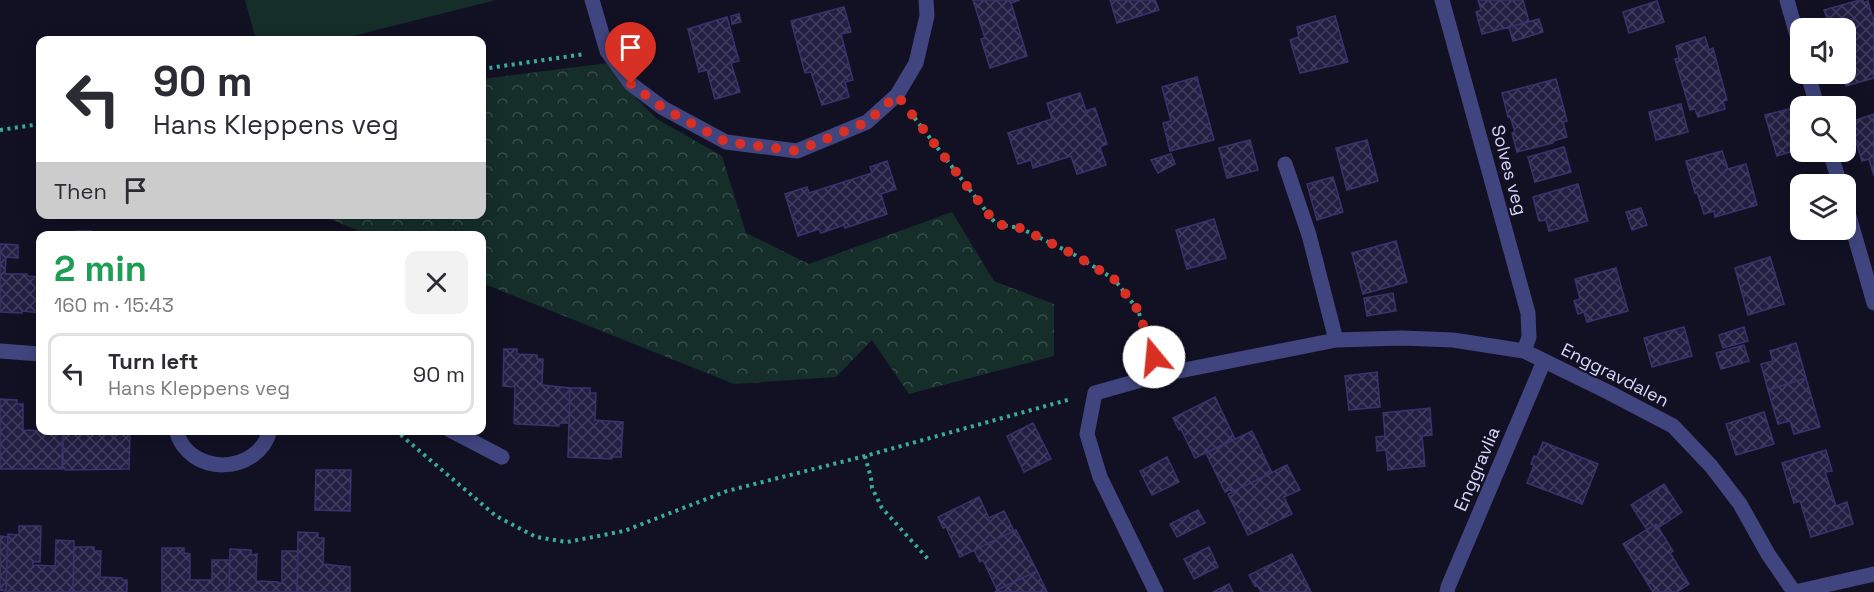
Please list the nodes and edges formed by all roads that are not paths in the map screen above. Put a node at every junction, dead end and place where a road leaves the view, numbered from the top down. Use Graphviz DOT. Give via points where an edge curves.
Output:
graph roads {
  1 [pos="591,0"];
  2 [pos="926,0"];
  3 [pos="1442,0"];
  4 [pos="1787,0"];
  5 [pos="1792,18"];
  6 [pos="1285,164"];
  7 [pos="1856,240"];
  8 [pos="1874,303"];
  9 [pos="1336,340"];
  10 [pos="0,351"];
  11 [pos="1524,351"];
  12 [pos="36,354"];
  13 [pos="1544,361"];
  14 [pos="178,435"];
  15 [pos="269,435"];
  16 [pos="460,435"];
  17 [pos="502,457"];
  18 [pos="1874,574"];
  19 [pos="1156,592"];
  20 [pos="1448,592"];
  21 [pos="1794,592"];
  1 -- 2 [label="street" via="607,51 631,84 663,108 726,142 797,151 867,122 897,95 916,63 927,16"];
  3 -- 11 [label="street, Solves veg" via="1528,313 1529,337"];
  4 -- 5 [label="street"];
  6 -- 9 [label="street" via="1309,235"];
  7 -- 8 [label="street"];
  9 -- 11 [label="street, Enggravdalen" via="1453,340"];
  9 -- 19 [label="street, Enggravdalen" via="1159,375 1095,393 1088,434 1100,477"];
  10 -- 12 [label="street"];
  11 -- 13 [label="street, Enggravdalen"];
  13 -- 20 [label="street, Enggravlia"];
  13 -- 21 [label="street, Enggravdalen" via="1673,426 1712,466 1740,504"];
  14 -- 15 [label="street" via="187,451 216,466 246,460 259,451"];
  16 -- 17 [label="street"];
  18 -- 21 [label="street"];
}
